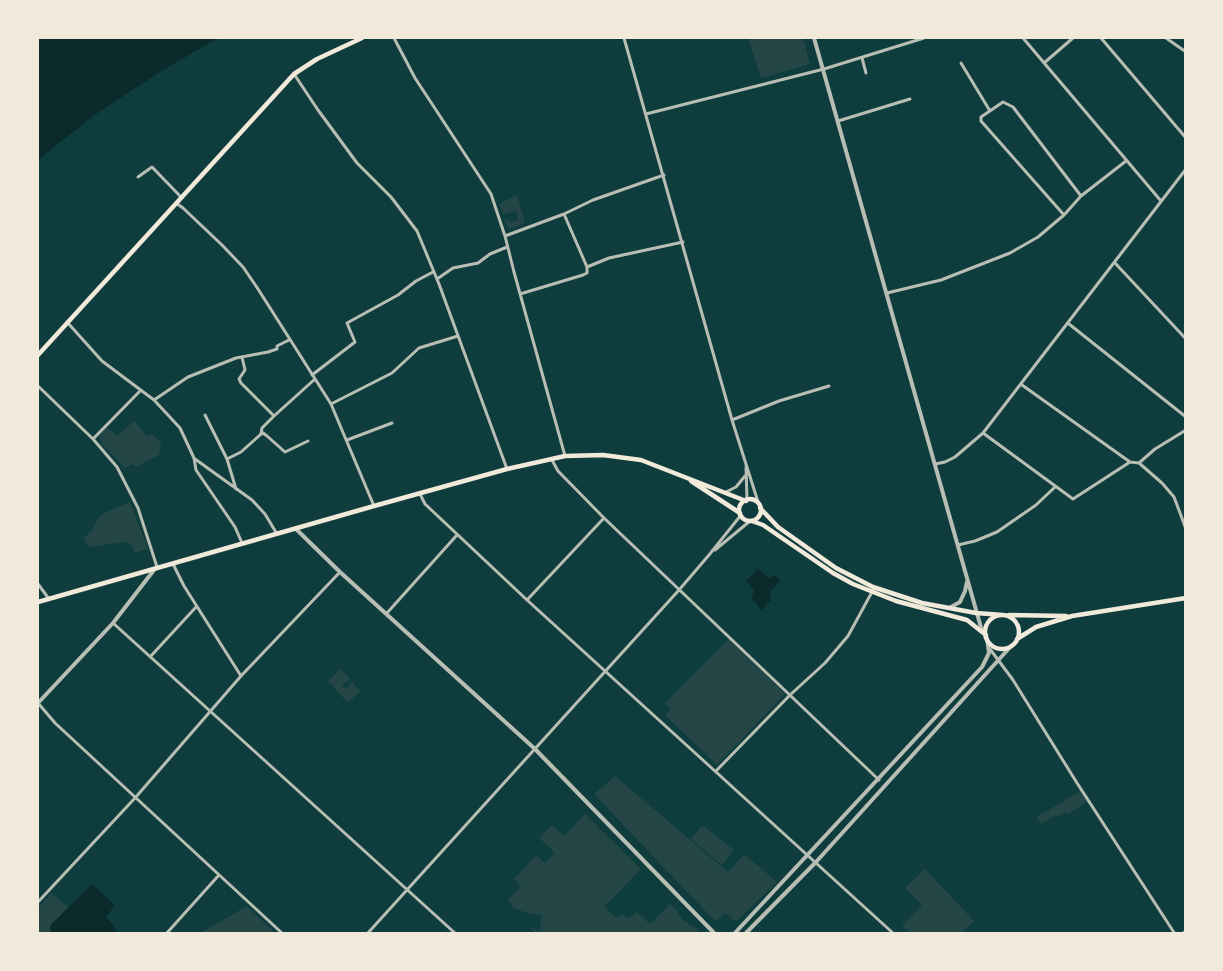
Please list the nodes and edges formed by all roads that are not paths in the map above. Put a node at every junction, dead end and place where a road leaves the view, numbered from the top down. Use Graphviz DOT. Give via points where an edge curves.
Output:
graph roads {
  1 [pos="362,38"];
  2 [pos="394,38"];
  3 [pos="624,38"];
  4 [pos="814,38"];
  5 [pos="924,38"];
  6 [pos="1023,38"];
  7 [pos="1073,38"];
  8 [pos="1101,38"];
  9 [pos="1166,38"];
  10 [pos="1185,52"];
  11 [pos="862,58"];
  12 [pos="962,63"];
  13 [pos="1044,63"];
  14 [pos="824,69"];
  15 [pos="866,73"];
  16 [pos="294,74"];
  17 [pos="909,99"];
  18 [pos="990,111"];
  19 [pos="646,114"];
  20 [pos="838,121"];
  21 [pos="1185,138"];
  22 [pos="1126,161"];
  23 [pos="1185,169"];
  24 [pos="664,176"];
  25 [pos="138,177"];
  26 [pos="1081,196"];
  27 [pos="181,197"];
  28 [pos="1161,201"];
  29 [pos="176,204"];
  30 [pos="564,214"];
  31 [pos="1064,215"];
  32 [pos="505,236"];
  33 [pos="683,242"];
  34 [pos="507,247"];
  35 [pos="1115,263"];
  36 [pos="587,267"];
  37 [pos="433,272"];
  38 [pos="437,279"];
  39 [pos="887,293"];
  40 [pos="520,294"];
  41 [pos="67,322"];
  42 [pos="1069,324"];
  43 [pos="458,336"];
  44 [pos="290,339"];
  45 [pos="1185,339"];
  46 [pos="38,355"];
  47 [pos="242,357"];
  48 [pos="313,377"];
  49 [pos="1022,385"];
  50 [pos="38,386"];
  51 [pos="829,386"];
  52 [pos="141,391"];
  53 [pos="154,400"];
  54 [pos="331,404"];
  55 [pos="205,415"];
  56 [pos="274,416"];
  57 [pos="1185,417"];
  58 [pos="732,420"];
  59 [pos="392,423"];
  60 [pos="1185,430"];
  61 [pos="983,433"];
  62 [pos="261,434"];
  63 [pos="93,439"];
  64 [pos="347,440"];
  65 [pos="308,441"];
  66 [pos="565,456"];
  67 [pos="194,458"];
  68 [pos="552,458"];
  69 [pos="227,459"];
  70 [pos="1130,462"];
  71 [pos="1139,463"];
  72 [pos="934,464"];
  73 [pos="746,465"];
  74 [pos="507,469"];
  75 [pos="746,474"];
  76 [pos="681,475"];
  77 [pos="1055,487"];
  78 [pos="236,489"];
  79 [pos="724,492"];
  80 [pos="420,494"];
  81 [pos="746,500"];
  82 [pos="374,506"];
  83 [pos="760,506"];
  84 [pos="740,514"];
  85 [pos="604,518"];
  86 [pos="751,521"];
  87 [pos="296,529"];
  88 [pos="1185,529"];
  89 [pos="277,534"];
  90 [pos="457,535"];
  91 [pos="242,543"];
  92 [pos="957,545"];
  93 [pos="709,555"];
  94 [pos="172,563"];
  95 [pos="157,567"];
  96 [pos="340,572"];
  97 [pos="967,581"];
  98 [pos="38,584"];
  99 [pos="679,590"];
  100 [pos="872,592"];
  101 [pos="1185,598"];
  102 [pos="49,599"];
  103 [pos="527,600"];
  104 [pos="38,602"];
  105 [pos="197,606"];
  106 [pos="921,606"];
  107 [pos="946,608"];
  108 [pos="387,613"];
  109 [pos="976,613"];
  110 [pos="1004,615"];
  111 [pos="1072,616"];
  112 [pos="113,623"];
  113 [pos="985,635"];
  114 [pos="1017,639"];
  115 [pos="1012,645"];
  116 [pos="989,648"];
  117 [pos="150,657"];
  118 [pos="998,661"];
  119 [pos="606,672"];
  120 [pos="242,676"];
  121 [pos="790,695"];
  122 [pos="38,703"];
  123 [pos="211,711"];
  124 [pos="535,749"];
  125 [pos="716,771"];
  126 [pos="879,780"];
  127 [pos="135,798"];
  128 [pos="808,855"];
  129 [pos="816,862"];
  130 [pos="219,875"];
  131 [pos="406,889"];
  132 [pos="38,902"];
  133 [pos="166,933"];
  134 [pos="283,933"];
  135 [pos="367,933"];
  136 [pos="456,933"];
  137 [pos="715,933"];
  138 [pos="734,933"];
  139 [pos="745,933"];
  140 [pos="894,933"];
  141 [pos="1175,933"];
  1 -- 16 [label="main road"];
  2 -- 32 [label="street" via="415,78 490,193"];
  3 -- 19 [label="street"];
  4 -- 14 [label="street"];
  5 -- 11 [label="street"];
  6 -- 13 [label="street"];
  7 -- 13 [label="street"];
  8 -- 21 [label="street"];
  9 -- 10 [label="street"];
  11 -- 14 [label="street"];
  11 -- 15 [label="street"];
  12 -- 18 [label="street"];
  13 -- 22 [label="street"];
  14 -- 19 [label="street"];
  14 -- 20 [label="street"];
  16 -- 27 [label="main road"];
  16 -- 37 [label="street" via="357,163 406,216"];
  17 -- 20 [label="street"];
  18 -- 26 [label="street" via="1003,102 1013,107"];
  18 -- 31 [label="street" via="981,121"];
  19 -- 24 [label="street"];
  20 -- 39 [label="street"];
  22 -- 26 [label="street"];
  22 -- 28 [label="street"];
  23 -- 28 [label="street"];
  24 -- 30 [label="street"];
  24 -- 33 [label="street"];
  25 -- 27 [label="street" via="152,167"];
  26 -- 31 [label="street"];
  27 -- 29 [label="main road"];
  28 -- 35 [label="street"];
  29 -- 41 [label="main road"];
  29 -- 44 [label="street" via="243,267"];
  30 -- 32 [label="street"];
  30 -- 36 [label="street"];
  31 -- 39 [label="street" via="1038,237 1010,253 941,280"];
  32 -- 34 [label="street"];
  33 -- 36 [label="street" via="609,258"];
  33 -- 58 [label="street"];
  34 -- 38 [label="street" via="478,263 453,268"];
  34 -- 40 [label="street"];
  35 -- 42 [label="street"];
  35 -- 45 [label="street"];
  36 -- 40 [label="street" via="583,275"];
  37 -- 38 [label="street"];
  37 -- 48 [label="street" via="347,323 355,342"];
  38 -- 43 [label="street"];
  39 -- 72 [label="street"];
  40 -- 66 [label="street"];
  41 -- 46 [label="main road"];
  41 -- 52 [label="street" via="102,362"];
  42 -- 49 [label="street"];
  42 -- 57 [label="street"];
  43 -- 54 [label="street" via="419,348 392,373"];
  43 -- 74 [label="street"];
  44 -- 47 [label="street" via="277,349"];
  44 -- 48 [label="street"];
  47 -- 53 [label="street" via="188,377"];
  47 -- 56 [label="street" via="245,370 239,379 241,383"];
  48 -- 54 [label="street"];
  48 -- 56 [label="street"];
  49 -- 61 [label="street"];
  49 -- 70 [label="street"];
  50 -- 63 [label="street"];
  51 -- 58 [label="street"];
  52 -- 53 [label="street"];
  52 -- 63 [label="street"];
  53 -- 67 [label="street" via="180,428"];
  54 -- 64 [label="street"];
  55 -- 69 [label="street"];
  56 -- 62 [label="street"];
  58 -- 73 [label="street"];
  59 -- 64 [label="street"];
  60 -- 71 [label="street"];
  61 -- 72 [label="street" via="955,457"];
  61 -- 77 [label="street"];
  62 -- 65 [label="street" via="285,452"];
  62 -- 69 [label="street"];
  63 -- 95 [label="street" via="117,467 130,491"];
  64 -- 82 [label="street"];
  66 -- 68 [label="main road"];
  66 -- 76 [label="main road" via="626,457"];
  67 -- 78 [label="street"];
  67 -- 91 [label="street" via="196,470"];
  68 -- 74 [label="main road"];
  68 -- 85 [label="street" via="558,471"];
  69 -- 78 [label="street"];
  70 -- 71 [label="street"];
  70 -- 77 [label="street" via="1078,498 1073,499"];
  71 -- 88 [label="street" via="1174,497"];
  72 -- 92 [label="street"];
  73 -- 75 [label="street"];
  73 -- 83 [label="street"];
  74 -- 80 [label="main road"];
  75 -- 79 [label="street" via="732,491"];
  75 -- 81 [label="street"];
  76 -- 79 [label="main road"];
  76 -- 84 [label="main road"];
  77 -- 92 [label="street" via="997,532"];
  78 -- 89 [label="street" via="265,514"];
  79 -- 81 [label="main road"];
  80 -- 82 [label="main road"];
  80 -- 90 [label="street"];
  81 -- 83 [label="main road" via="754,500"];
  81 -- 84 [label="main road"];
  82 -- 87 [label="main road"];
  83 -- 86 [label="main road" via="760,515"];
  83 -- 106 [label="main road" via="778,527 836,568"];
  84 -- 86 [label="main road"];
  84 -- 93 [label="street"];
  85 -- 99 [label="street"];
  85 -- 103 [label="street"];
  86 -- 93 [label="street"];
  86 -- 100 [label="main road" via="763,525 833,573"];
  87 -- 89 [label="main road"];
  87 -- 96 [label="street"];
  89 -- 91 [label="main road"];
  90 -- 103 [label="street"];
  90 -- 108 [label="street"];
  91 -- 94 [label="main road"];
  92 -- 97 [label="street"];
  93 -- 99 [label="street"];
  94 -- 95 [label="main road"];
  94 -- 105 [label="street"];
  95 -- 102 [label="main road"];
  95 -- 112 [label="street"];
  96 -- 108 [label="street"];
  96 -- 120 [label="street"];
  97 -- 107 [label="street" via="960,602"];
  97 -- 109 [label="street"];
  98 -- 102 [label="street"];
  99 -- 119 [label="street"];
  99 -- 121 [label="street"];
  100 -- 106 [label="main road"];
  100 -- 121 [label="street" via="848,636"];
  101 -- 111 [label="main road"];
  102 -- 104 [label="main road"];
  103 -- 119 [label="street"];
  105 -- 117 [label="street"];
  105 -- 120 [label="street"];
  106 -- 107 [label="main road"];
  106 -- 113 [label="main road" via="968,620"];
  107 -- 109 [label="main road"];
  108 -- 124 [label="street"];
  109 -- 110 [label="main road"];
  109 -- 113 [label="street"];
  110 -- 111 [label="main road"];
  110 -- 113 [label="main road" via="989,621"];
  110 -- 114 [label="main road" via="1017,624"];
  111 -- 114 [label="main road" via="1036,627"];
  112 -- 117 [label="street"];
  112 -- 122 [label="street"];
  113 -- 115 [label="main road" via="998,648"];
  113 -- 116 [label="street"];
  114 -- 115 [label="main road"];
  115 -- 118 [label="street"];
  116 -- 118 [label="street"];
  116 -- 126 [label="street" via="982,667"];
  117 -- 123 [label="street"];
  118 -- 129 [label="street"];
  118 -- 141 [label="street"];
  119 -- 124 [label="street"];
  119 -- 125 [label="street"];
  120 -- 123 [label="street"];
  121 -- 125 [label="street"];
  121 -- 126 [label="street"];
  122 -- 127 [label="street"];
  123 -- 127 [label="street"];
  123 -- 131 [label="street"];
  124 -- 131 [label="street"];
  124 -- 137 [label="street"];
  125 -- 128 [label="street"];
  126 -- 128 [label="street"];
  127 -- 130 [label="street"];
  127 -- 132 [label="street"];
  128 -- 129 [label="street"];
  128 -- 138 [label="street"];
  129 -- 139 [label="street"];
  129 -- 140 [label="street"];
  130 -- 133 [label="street"];
  130 -- 134 [label="street"];
  131 -- 135 [label="street"];
  131 -- 136 [label="street"];
}
